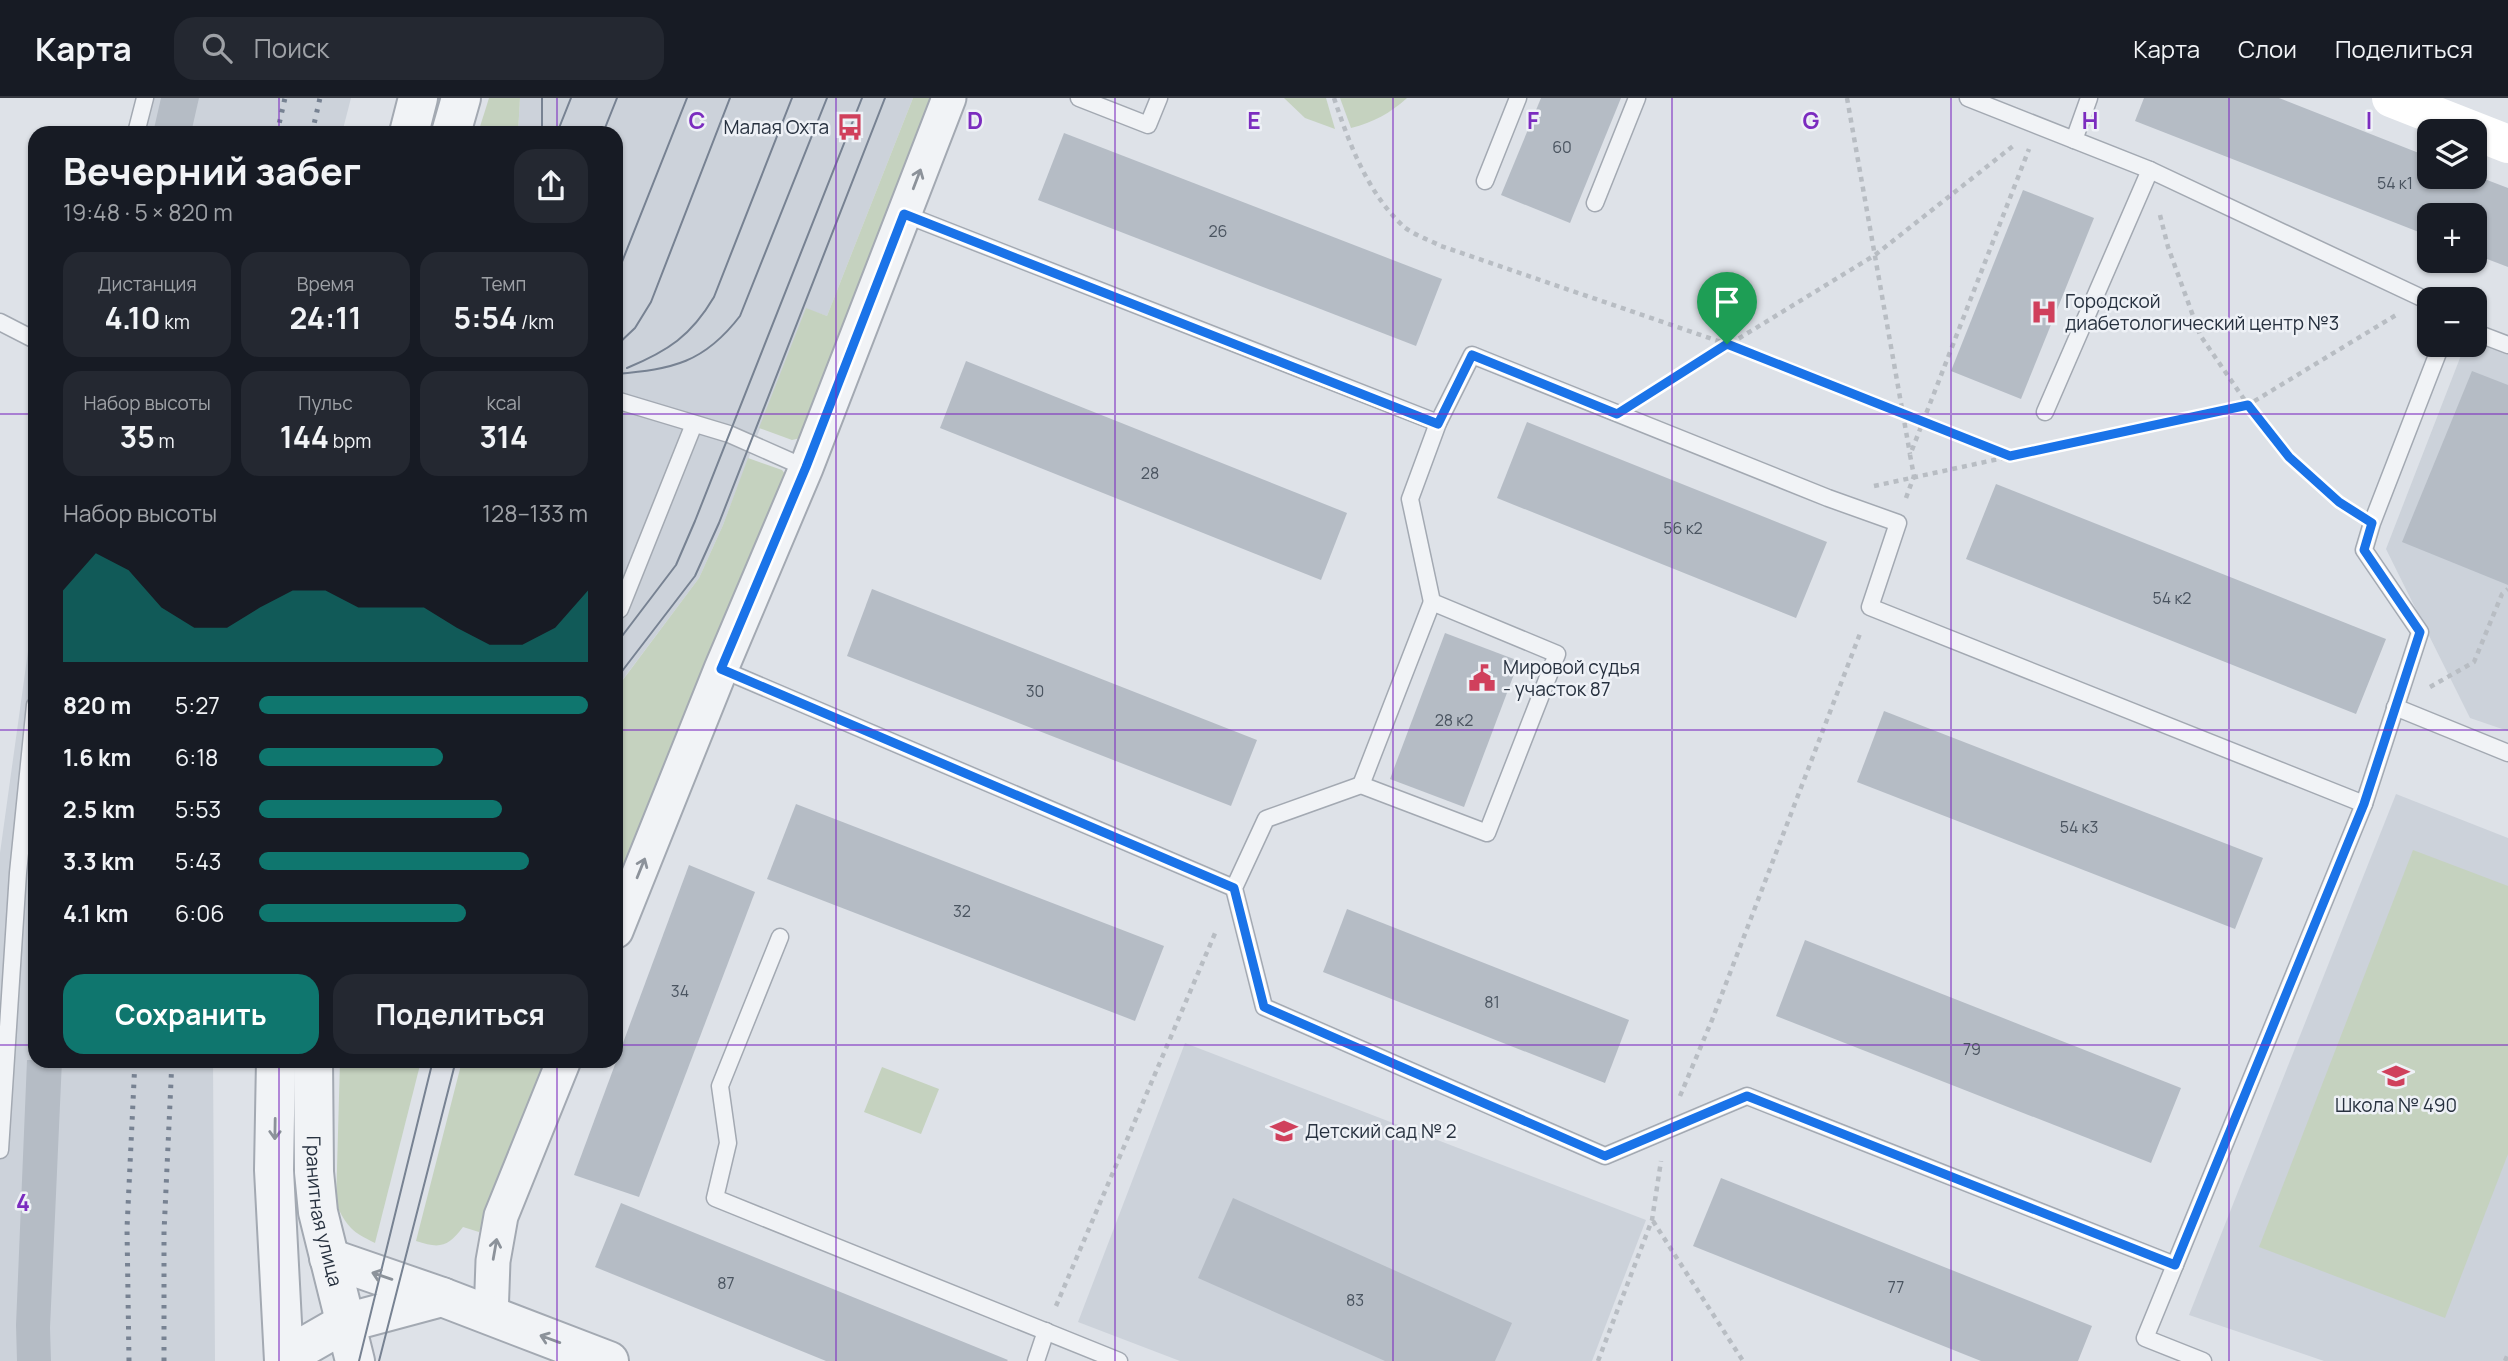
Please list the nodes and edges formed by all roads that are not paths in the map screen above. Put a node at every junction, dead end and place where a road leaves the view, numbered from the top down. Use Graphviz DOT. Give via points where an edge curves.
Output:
graph roads {
  1 [pos="145,98"];
  2 [pos="418,98"];
  3 [pos="461,98"];
  4 [pos="949,98"];
  5 [pos="1079,98"];
  6 [pos="1159,98"];
  7 [pos="1518,98"];
  8 [pos="1637,98"];
  9 [pos="1968,98"];
  10 [pos="2088,98"];
  11 [pos="2391,98"];
  12 [pos="138,126"];
  13 [pos="411,126"];
  14 [pos="453,126"];
  15 [pos="2074,140"];
  16 [pos="2508,144"];
  17 [pos="2150,170"];
  18 [pos="1485,181"];
  19 [pos="1595,204"];
  20 [pos="904,214"];
  21 [pos="2417,297"];
  22 [pos="0,322"];
  23 [pos="28,336"];
  24 [pos="2487,337"];
  25 [pos="2508,345"];
  26 [pos="2436,357"];
  27 [pos="623,403"];
  28 [pos="2045,412"];
  29 [pos="694,424"];
  30 [pos="1438,424"];
  31 [pos="806,467"];
  32 [pos="623,602"];
  33 [pos="1432,602"];
  34 [pos="721,669"];
  35 [pos="2395,707"];
  36 [pos="2508,753"];
  37 [pos="28,774"];
  38 [pos="1361,785"];
  39 [pos="2364,804"];
  40 [pos="1234,888"];
  41 [pos="623,914"];
  42 [pos="779,937"];
  43 [pos="276,1068"];
  44 [pos="313,1068"];
  45 [pos="561,1068"];
  46 [pos="0,1150"];
  47 [pos="329,1258"];
  48 [pos="2175,1265"];
  49 [pos="442,1297"];
  50 [pos="491,1317"];
  51 [pos="345,1323"];
  52 [pos="1046,1331"];
  53 [pos="286,1360"];
  54 [pos="355,1361"];
  55 [pos="609,1361"];
  56 [pos="1036,1361"];
  57 [pos="1119,1361"];
  58 [pos="2203,1361"];
  1 -- 12 [label="lane"];
  2 -- 13 [label="street"];
  3 -- 14 [label="street"];
  20 -- 4 [label="street, one-way"];
  5 -- 6 [label="lane" via="1148,125"];
  7 -- 18 [label="lane"];
  8 -- 19 [label="lane"];
  9 -- 15 [label="lane"];
  10 -- 15 [label="lane"];
  11 -- 16 [label="main road"];
  15 -- 17 [label="lane"];
  17 -- 21 [label="lane"];
  17 -- 28 [label="lane"];
  20 -- 30 [label="lane"];
  20 -- 31 [label="street"];
  22 -- 23 [label="lane"];
  24 -- 25 [label="lane"];
  26 -- 35 [label="lane" via="2364,550 2420,632"];
  27 -- 29 [label="lane"];
  29 -- 31 [label="lane"];
  29 -- 32 [label="lane"];
  30 -- 33 [label="lane" via="1410,499"];
  30 -- 39 [label="lane" via="1472,355 1898,523 1870,607"];
  31 -- 34 [label="street"];
  33 -- 38 [label="lane"];
  33 -- 38 [label="lane" via="1557,654 1487,833"];
  34 -- 40 [label="lane"];
  41 -- 34 [label="street, one-way"];
  35 -- 36 [label="lane"];
  35 -- 39 [label="lane"];
  37 -- 46 [label="lane"];
  38 -- 40 [label="lane" via="1266,819"];
  39 -- 48 [label="lane"];
  40 -- 48 [label="lane" via="1264,1007 1605,1156 1747,1096"];
  42 -- 52 [label="lane" via="720,1086 728,1143 715,1198"];
  43 -- 53 [label="street, one-way" via="274,1170"];
  44 -- 47 [label="street, Гранитная улица" via="314,1172"];
  50 -- 45 [label="street, one-way" via="493,1261 501,1216"];
  49 -- 47 [label="street, one-way"];
  47 -- 51 [label="street, Гранитная улица"];
  48 -- 58 [label="lane" via="2145,1338"];
  49 -- 50 [label="street"];
  49 -- 51 [label="street"];
  55 -- 50 [label="street, one-way"];
  51 -- 53 [label="street"];
  51 -- 54 [label="street, Гранитная улица"];
  52 -- 56 [label="lane"];
  52 -- 57 [label="lane"];
}
